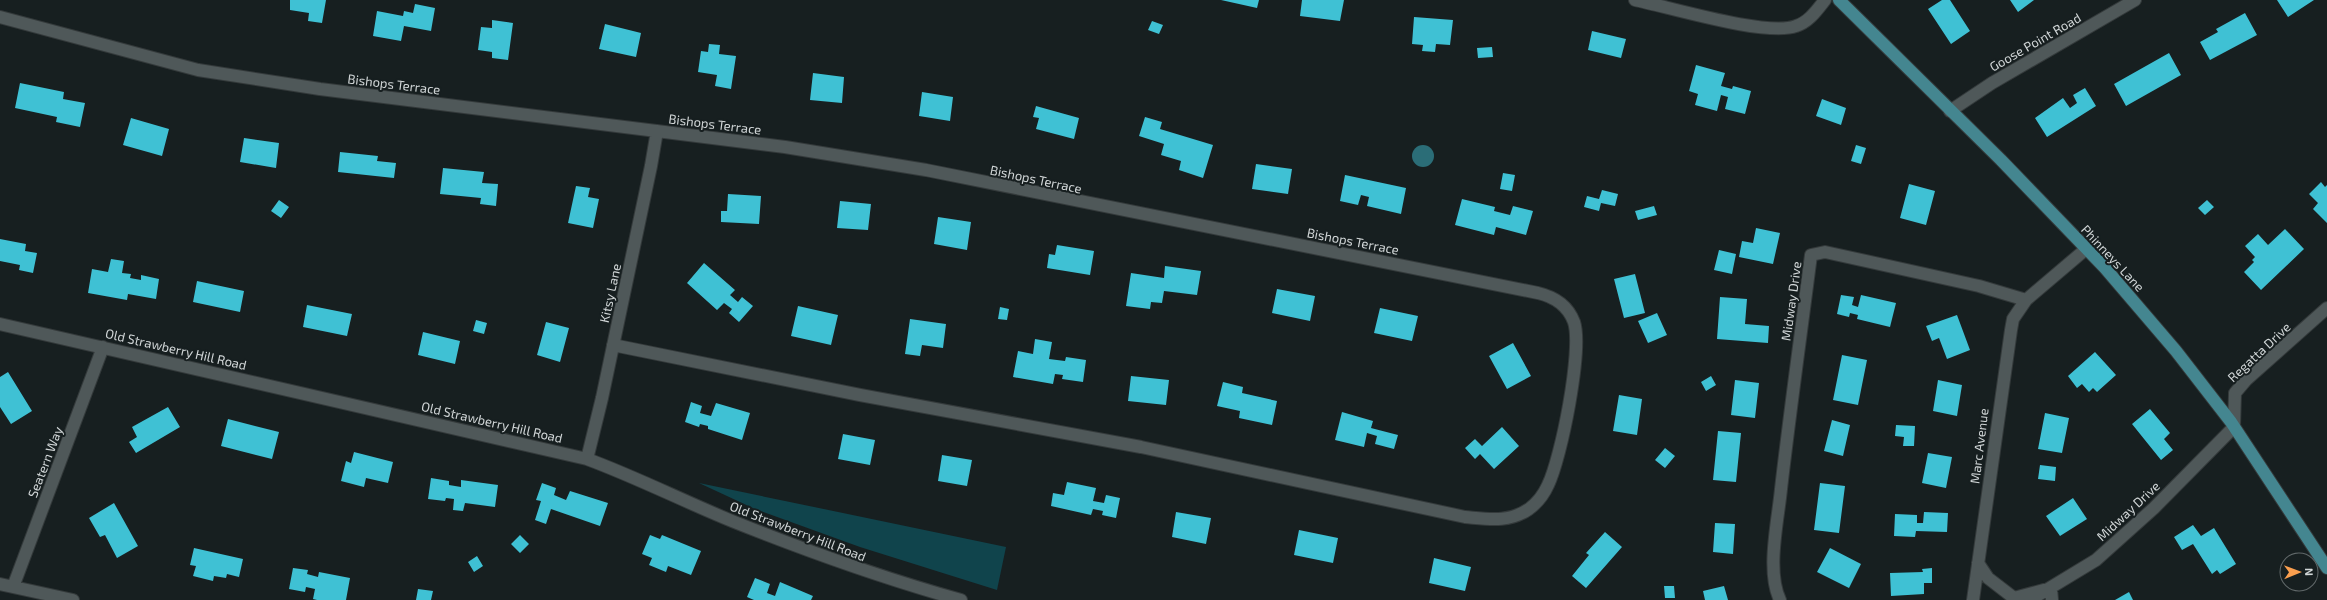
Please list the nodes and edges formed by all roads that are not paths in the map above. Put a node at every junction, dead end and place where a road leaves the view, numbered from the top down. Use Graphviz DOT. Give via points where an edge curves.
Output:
graph roads {
  1 [pos="1635,0"];
  2 [pos="1825,0"];
  3 [pos="1839,0"];
  4 [pos="2135,0"];
  5 [pos="0,17"];
  6 [pos="1950,111"];
  7 [pos="657,131"];
  8 [pos="2086,248"];
  9 [pos="2026,300"];
  10 [pos="2327,308"];
  11 [pos="0,324"];
  12 [pos="613,345"];
  13 [pos="103,346"];
  14 [pos="2234,427"];
  15 [pos="587,459"];
  16 [pos="1978,563"];
  17 [pos="2327,568"];
  18 [pos="0,584"];
  19 [pos="13,587"];
  20 [pos="2051,594"];
  21 [pos="73,600"];
  22 [pos="961,600"];
  23 [pos="1780,600"];
  24 [pos="1973,600"];
  25 [pos="2030,600"];
  1 -- 2 [label="street" via="1758,27 1783,29 1806,21"];
  3 -- 6 [label="main road, Phinneys Lane"];
  4 -- 6 [label="street, Goose Point Road" via="1992,83"];
  5 -- 7 [label="street, Bishops Terrace" via="198,70 327,90"];
  6 -- 8 [label="main road, Phinneys Lane"];
  7 -- 12 [label="street, Kitsy Lane"];
  7 -- 12 [label="street, Bishops Terrace" via="785,146 926,170 1550,295 1570,313 1574,324 1577,339 1576,372 1554,470 1548,486 1539,499 1518,515 1492,520 1465,517 1141,447 845,392"];
  8 -- 9 [label="street"];
  8 -- 14 [label="main road, Phinneys Lane" via="2176,351"];
  9 -- 16 [label="street, Marc Avenue" via="2013,319 1998,405"];
  9 -- 23 [label="street, Midway Drive" via="1979,286 1825,252 1812,255 1790,408 1776,538 1774,578 1775,591"];
  10 -- 14 [label="street, Regatta Drive" via="2246,380 2235,393"];
  11 -- 13 [label="street, Old Strawberry Hill Road"];
  12 -- 15 [label="street, Kitsy Lane"];
  13 -- 15 [label="street, Old Strawberry Hill Road"];
  13 -- 19 [label="street, Seatern Way"];
  14 -- 17 [label="main road, Phinneys Lane"];
  14 -- 20 [label="street, Midway Drive" via="2154,508 2096,560"];
  15 -- 22 [label="street, Old Strawberry Hill Road" via="645,481 802,549 860,570"];
  16 -- 20 [label="street" via="1988,578 2014,598"];
  16 -- 24 [label="street, Marc Avenue"];
  18 -- 19 [label="street"];
  19 -- 21 [label="street"];
  20 -- 25 [label="street, Midway Drive"];
}
